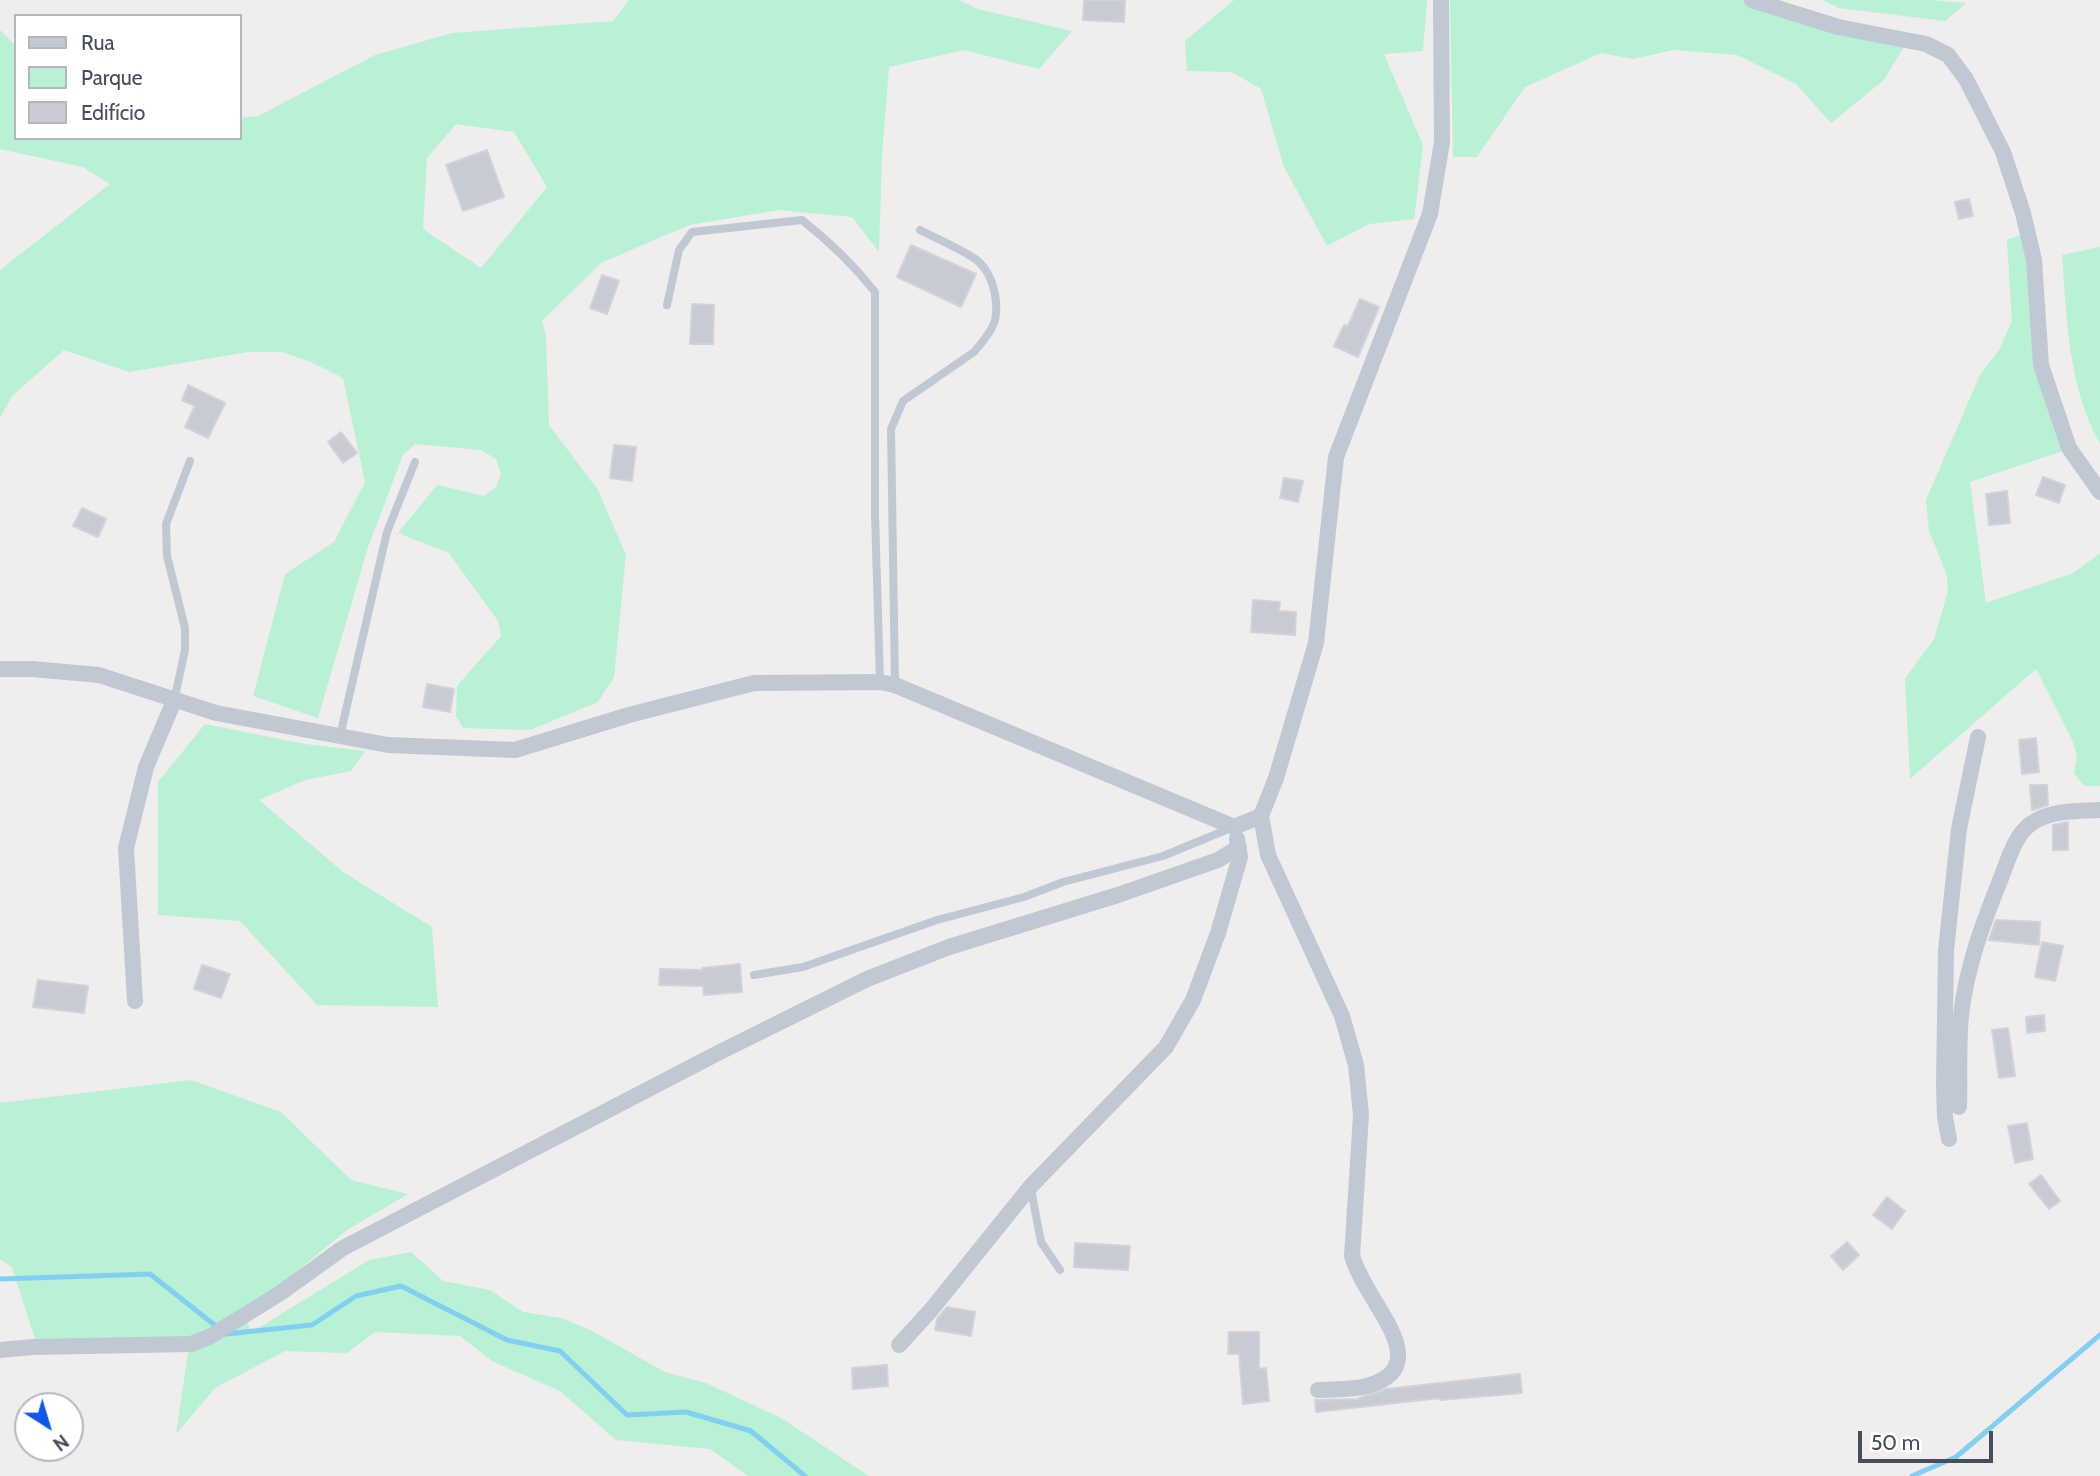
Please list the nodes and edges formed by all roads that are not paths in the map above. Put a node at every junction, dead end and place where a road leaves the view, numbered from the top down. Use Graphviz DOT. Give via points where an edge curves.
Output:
graph roads {
  1 [pos="1441,0"];
  2 [pos="1752,0"];
  3 [pos="920,230"];
  4 [pos="667,305"];
  5 [pos="190,461"];
  6 [pos="415,462"];
  7 [pos="2100,492"];
  8 [pos="0,669"];
  9 [pos="887,684"];
  10 [pos="174,701"];
  11 [pos="340,736"];
  12 [pos="1978,737"];
  13 [pos="2100,810"];
  14 [pos="1261,816"];
  15 [pos="1234,827"];
  16 [pos="1240,847"];
  17 [pos="754,975"];
  18 [pos="135,1001"];
  19 [pos="1959,1107"];
  20 [pos="1949,1139"];
  21 [pos="1031,1186"];
  22 [pos="1060,1269"];
  23 [pos="899,1345"];
  24 [pos="0,1350"];
  25 [pos="1318,1390"];
  1 -- 14 [label="street" via="1441,142 1430,214 1336,457 1316,643"];
  2 -- 7 [label="street" via="1838,27 1926,44 1948,55 1966,79 2003,152 2023,213 2034,260 2041,365 2069,448"];
  3 -- 9 [label="lane" via="979,262 991,281 995,322 974,352 904,401 891,429"];
  4 -- 9 [label="lane" via="679,250 692,232 802,220 840,251 875,292 875,514"];
  5 -- 10 [label="lane" via="166,524 167,556 186,650"];
  6 -- 11 [label="lane" via="387,532"];
  8 -- 10 [label="street" via="99,675"];
  9 -- 11 [label="street" via="754,683 515,750 388,745"];
  9 -- 15 [label="street"];
  10 -- 11 [label="street"];
  10 -- 18 [label="street" via="146,767 126,848"];
  12 -- 20 [label="street" via="1959,829 1947,950 1944,1087"];
  13 -- 19 [label="street" via="2045,817 2023,832 2011,854 1978,935 1966,981"];
  14 -- 15 [label="street"];
  14 -- 25 [label="street" via="1268,855 1342,1016 1356,1065 1361,1115 1352,1256 1396,1336 1399,1352 1392,1373 1382,1380"];
  15 -- 16 [label="street"];
  15 -- 17 [label="lane" via="1163,856 937,920 803,967"];
  16 -- 21 [label="street" via="1218,933 1193,1000 1166,1046"];
  16 -- 24 [label="street" via="1218,860 949,947 867,979 343,1248 279,1294 191,1345"];
  21 -- 22 [label="lane" via="1041,1242"];
  21 -- 23 [label="street"];
}
